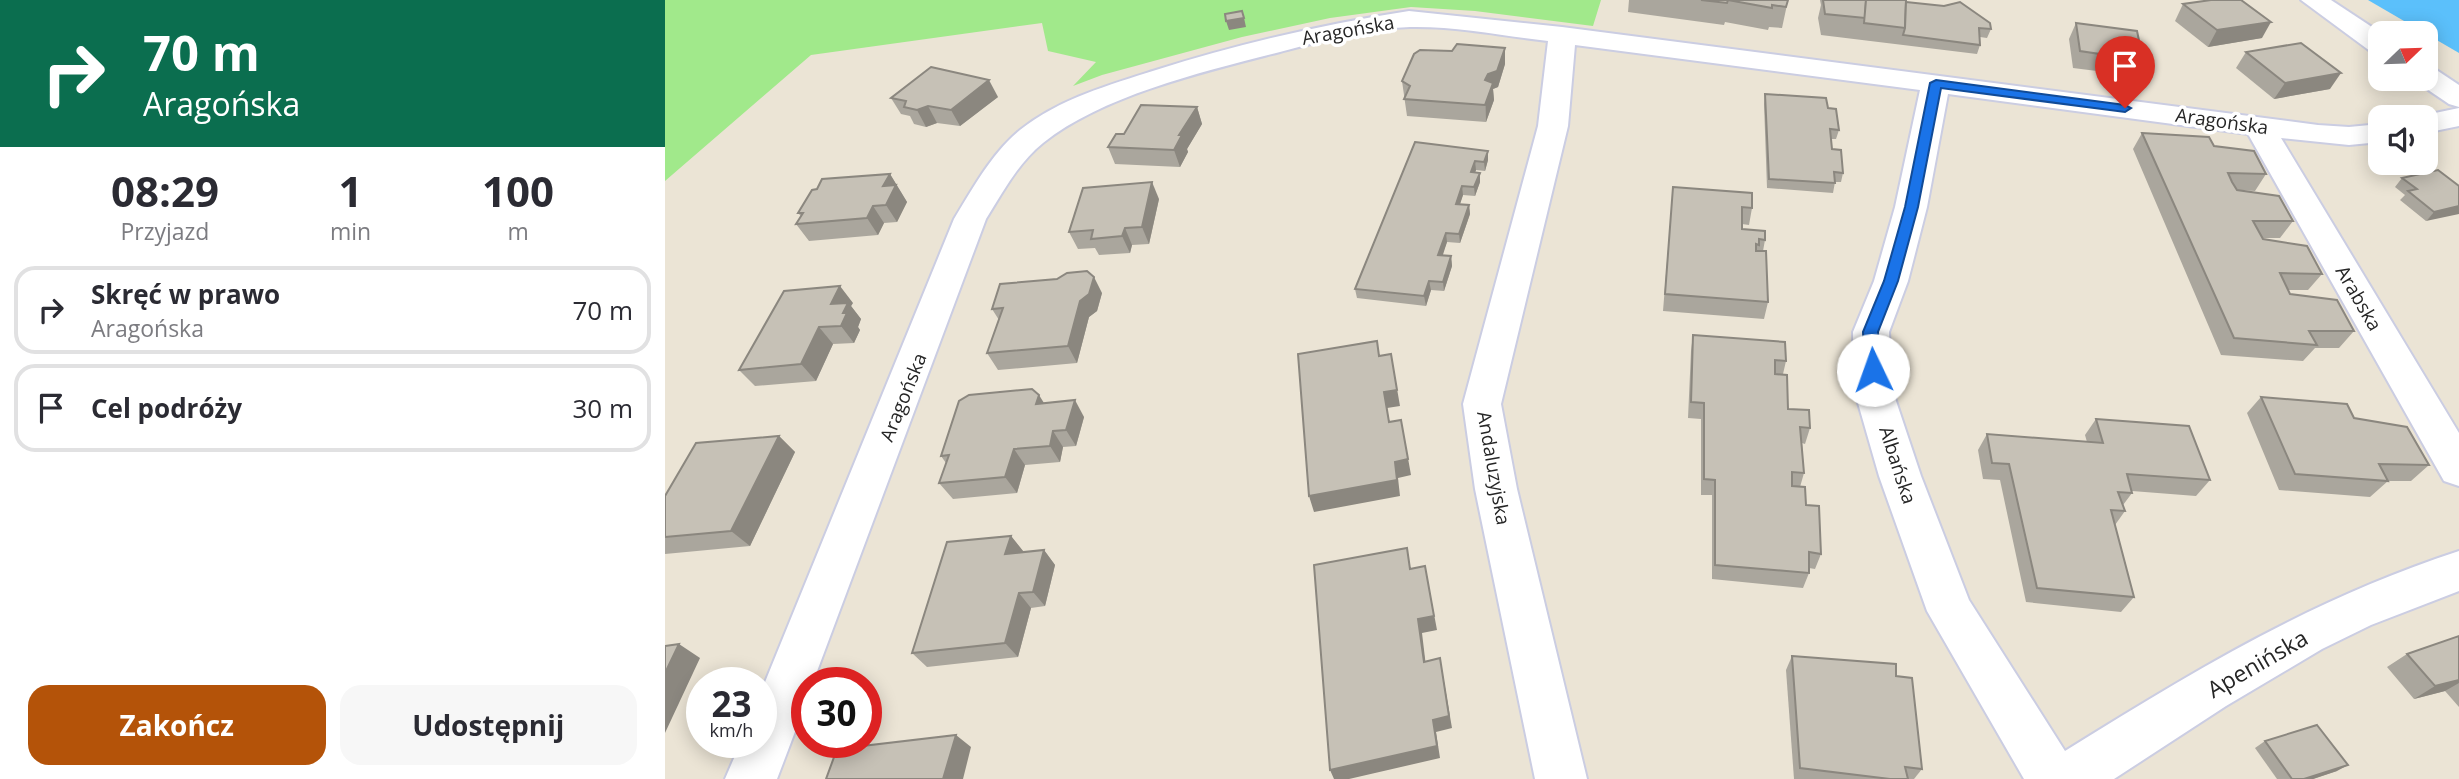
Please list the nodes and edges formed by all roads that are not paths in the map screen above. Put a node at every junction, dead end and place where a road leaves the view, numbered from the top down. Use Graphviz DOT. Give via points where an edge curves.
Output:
graph roads {
  1 [pos="2313,0"];
  2 [pos="1562,35"];
  3 [pos="2368,37"];
  4 [pos="1936,83"];
  5 [pos="2438,83"];
  6 [pos="2459,97"];
  7 [pos="2459,117"];
  8 [pos="2438,121"];
  9 [pos="2259,126"];
  10 [pos="2368,134"];
  11 [pos="2459,469"];
  12 [pos="2459,571"];
  13 [pos="751,779"];
  14 [pos="1561,779"];
  15 [pos="2053,779"];
  16 [pos="2068,779"];
  1 -- 3 [label="street"];
  2 -- 4 [label="street, Aragońska"];
  2 -- 13 [label="street, Aragońska" via="1409,19 1343,28 1224,58 1107,95 1031,137 1004,164 970,219"];
  2 -- 14 [label="street, Andaluzyjska" via="1553,125 1482,404 1496,489"];
  4 -- 9 [label="street, Aragońska"];
  4 -- 15 [label="street, Albańska" via="1911,207 1891,281 1871,332 1873,389 1900,477 1951,611"];
  5 -- 6 [label="street"];
  7 -- 8 [label="street"];
  9 -- 10 [label="street, Aragońska" via="2349,136"];
  9 -- 11 [label="street, Arabska"];
  12 -- 16 [label="street, Apenińska" via="2347,612 2247,667"];
}
